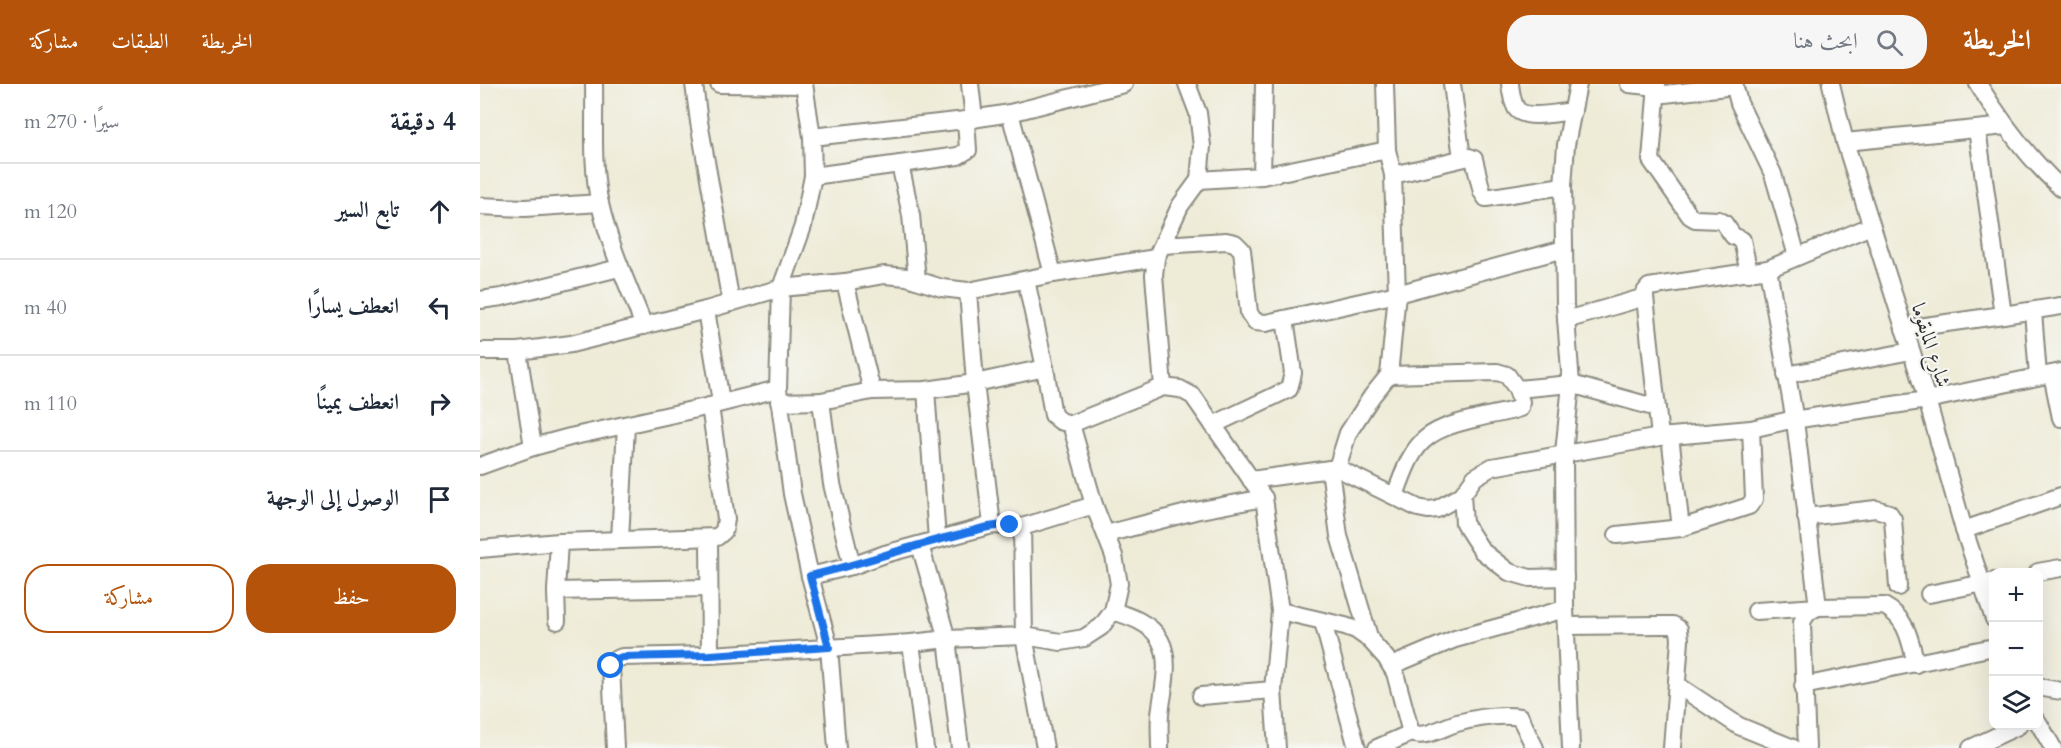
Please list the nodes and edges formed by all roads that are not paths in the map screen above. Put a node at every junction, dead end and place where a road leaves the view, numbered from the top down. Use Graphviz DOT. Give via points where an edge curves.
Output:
graph roads {
  1 [pos="594,84"];
  2 [pos="694,84"];
  3 [pos="719,84"];
  4 [pos="804,84"];
  5 [pos="970,84"];
  6 [pos="1124,84"];
  7 [pos="1187,84"];
  8 [pos="1264,84"];
  9 [pos="1385,84"];
  10 [pos="1452,84"];
  11 [pos="1510,84"];
  12 [pos="1578,84"];
  13 [pos="1629,84"];
  14 [pos="1831,84"];
  15 [pos="1978,84"];
  16 [pos="1735,85"];
  17 [pos="1656,89"];
  18 [pos="1573,111"];
  19 [pos="1010,113"];
  20 [pos="970,120"];
  21 [pos="2006,126"];
  22 [pos="1977,129"];
  23 [pos="812,136"];
  24 [pos="1845,142"];
  25 [pos="1387,150"];
  26 [pos="1462,158"];
  27 [pos="900,164"];
  28 [pos="1393,175"];
  29 [pos="813,176"];
  30 [pos="1262,176"];
  31 [pos="1199,180"];
  32 [pos="1563,186"];
  33 [pos="2061,188"];
  34 [pos="600,203"];
  35 [pos="480,206"];
  36 [pos="1870,226"];
  37 [pos="1564,249"];
  38 [pos="1160,251"];
  39 [pos="1797,256"];
  40 [pos="619,268"];
  41 [pos="1768,269"];
  42 [pos="1749,273"];
  43 [pos="1053,274"];
  44 [pos="917,280"];
  45 [pos="1026,280"];
  46 [pos="845,282"];
  47 [pos="781,288"];
  48 [pos="968,291"];
  49 [pos="1397,294"];
  50 [pos="1645,297"];
  51 [pos="480,300"];
  52 [pos="731,303"];
  53 [pos="2061,306"];
  54 [pos="706,310"];
  55 [pos="2033,311"];
  56 [pos="2003,315"];
  57 [pos="1285,319"];
  58 [pos="1566,320"];
  59 [pos="644,326"];
  60 [pos="1904,329"];
  61 [pos="480,351"];
  62 [pos="519,351"];
  63 [pos="1911,351"];
  64 [pos="1045,368"];
  65 [pos="2050,374"];
  66 [pos="1389,375"];
  67 [pos="1786,375"];
  68 [pos="975,383"];
  69 [pos="1571,384"];
  70 [pos="1163,387"];
  71 [pos="1517,389"];
  72 [pos="926,390"];
  73 [pos="872,391"];
  74 [pos="778,395"];
  75 [pos="1927,400"];
  76 [pos="820,401"];
  77 [pos="715,404"];
  78 [pos="1658,408"];
  79 [pos="2061,418"];
  80 [pos="1795,421"];
  81 [pos="1071,424"];
  82 [pos="626,425"];
  83 [pos="1213,425"];
  84 [pos="1750,429"];
  85 [pos="1665,436"];
  86 [pos="533,447"];
  87 [pos="1564,453"];
  88 [pos="480,466"];
  89 [pos="1334,469"];
  90 [pos="1251,480"];
  91 [pos="1462,495"];
  92 [pos="1395,496"];
  93 [pos="2061,496"];
  94 [pos="1264,498"];
  95 [pos="1094,505"];
  96 [pos="1806,517"];
  97 [pos="992,525"];
  98 [pos="1022,527"];
  99 [pos="1681,528"];
  100 [pos="1964,530"];
  101 [pos="1106,534"];
  102 [pos="1617,534"];
  103 [pos="709,538"];
  104 [pos="937,539"];
  105 [pos="620,540"];
  106 [pos="559,542"];
  107 [pos="920,545"];
  108 [pos="480,549"];
  109 [pos="852,566"];
  110 [pos="2061,568"];
  111 [pos="2043,572"];
  112 [pos="810,576"];
  113 [pos="1565,577"];
  114 [pos="1987,582"];
  115 [pos="1898,587"];
  116 [pos="709,588"];
  117 [pos="556,591"];
  118 [pos="1929,594"];
  119 [pos="1818,607"];
  120 [pos="1113,611"];
  121 [pos="1280,611"];
  122 [pos="1756,611"];
  123 [pos="1565,617"];
  124 [pos="557,621"];
  125 [pos="1323,622"];
  126 [pos="1024,636"];
  127 [pos="947,639"];
  128 [pos="1370,640"];
  129 [pos="911,643"];
  130 [pos="829,647"];
  131 [pos="1989,648"];
  132 [pos="710,655"];
  133 [pos="1916,664"];
  134 [pos="1391,666"];
  135 [pos="1677,685"];
  136 [pos="1803,686"];
  137 [pos="2043,688"];
  138 [pos="1273,690"];
  139 [pos="2061,692"];
  140 [pos="1201,696"];
  141 [pos="2009,730"];
  142 [pos="2043,730"];
  143 [pos="1411,734"];
  144 [pos="615,748"];
  145 [pos="837,748"];
  146 [pos="925,748"];
  147 [pos="960,748"];
  148 [pos="1045,748"];
  149 [pos="1160,748"];
  150 [pos="1277,748"];
  151 [pos="1357,748"];
  152 [pos="1377,748"];
  153 [pos="1535,748"];
  154 [pos="1571,748"];
  155 [pos="1672,748"];
  156 [pos="1793,748"];
  157 [pos="1807,748"];
  158 [pos="1971,748"];
  159 [pos="2053,748"];
  1 -- 34 [label="street" via="595,164"];
  2 -- 52 [label="street"];
  3 -- 4 [label="street"];
  4 -- 23 [label="street"];
  5 -- 20 [label="street"];
  6 -- 19 [label="street"];
  7 -- 31 [label="street" via="1198,114 1202,146"];
  8 -- 30 [label="street"];
  9 -- 25 [label="street"];
  10 -- 26 [label="street"];
  11 -- 18 [label="street" via="1516,108 1522,114"];
  12 -- 18 [label="street"];
  13 -- 17 [label="street"];
  14 -- 24 [label="street, شارع المايقوما"];
  15 -- 21 [label="street"];
  16 -- 17 [label="street"];
  16 -- 39 [label="street" via="1739,103 1773,174"];
  17 -- 42 [label="street" via="1651,160 1690,216 1719,220 1742,240"];
  18 -- 32 [label="street"];
  19 -- 20 [label="street"];
  19 -- 43 [label="street"];
  20 -- 23 [label="street"];
  20 -- 27 [label="street" via="965,153"];
  21 -- 22 [label="street"];
  21 -- 33 [label="street"];
  22 -- 24 [label="street"];
  22 -- 56 [label="street"];
  23 -- 29 [label="street"];
  24 -- 36 [label="street, شارع المايقوما"];
  25 -- 28 [label="street"];
  25 -- 30 [label="street"];
  26 -- 28 [label="street"];
  26 -- 32 [label="street" via="1474,159 1486,198"];
  27 -- 29 [label="street"];
  27 -- 44 [label="street" via="911,215"];
  28 -- 49 [label="street"];
  29 -- 47 [label="street" via="803,226"];
  30 -- 31 [label="street"];
  31 -- 38 [label="street" via="1180,206"];
  32 -- 37 [label="street"];
  34 -- 35 [label="street" via="525,208"];
  34 -- 40 [label="street"];
  36 -- 39 [label="street"];
  36 -- 60 [label="street, شارع المايقوما"];
  37 -- 49 [label="street"];
  37 -- 58 [label="street"];
  38 -- 43 [label="street"];
  38 -- 57 [label="street" via="1235,243 1242,250 1249,313 1255,322"];
  38 -- 70 [label="street" via="1155,275"];
  39 -- 41 [label="street"];
  40 -- 51 [label="street"];
  40 -- 59 [label="street"];
  41 -- 42 [label="street"];
  41 -- 67 [label="street"];
  42 -- 50 [label="street" via="1648,287"];
  43 -- 45 [label="street"];
  44 -- 46 [label="street" via="884,275"];
  44 -- 48 [label="street"];
  45 -- 48 [label="street"];
  45 -- 64 [label="street"];
  46 -- 47 [label="street"];
  46 -- 73 [label="street"];
  47 -- 52 [label="street"];
  47 -- 74 [label="street"];
  48 -- 68 [label="street"];
  49 -- 57 [label="street"];
  49 -- 66 [label="street"];
  50 -- 58 [label="street"];
  50 -- 78 [label="street"];
  52 -- 54 [label="street"];
  53 -- 55 [label="street"];
  54 -- 59 [label="street"];
  54 -- 77 [label="street"];
  55 -- 56 [label="street"];
  55 -- 65 [label="street"];
  56 -- 60 [label="street"];
  57 -- 83 [label="street" via="1293,373 1289,388"];
  58 -- 69 [label="street"];
  59 -- 62 [label="street" via="571,344"];
  60 -- 63 [label="street, شارع المايقوما"];
  61 -- 62 [label="street"];
  62 -- 86 [label="street"];
  63 -- 67 [label="street"];
  63 -- 75 [label="street, شارع المايقوما"];
  64 -- 68 [label="street"];
  64 -- 81 [label="street" via="1053,415"];
  65 -- 75 [label="street"];
  65 -- 79 [label="street"];
  66 -- 71 [label="street" via="1497,372 1507,375"];
  66 -- 89 [label="street" via="1348,433"];
  67 -- 80 [label="street"];
  68 -- 72 [label="street"];
  68 -- 97 [label="street"];
  69 -- 71 [label="street"];
  69 -- 78 [label="street"];
  69 -- 87 [label="street"];
  70 -- 81 [label="street"];
  70 -- 83 [label="street" via="1180,388 1192,396"];
  71 -- 92 [label="street" via="1520,408 1438,430 1419,442"];
  72 -- 73 [label="street"];
  72 -- 104 [label="street"];
  73 -- 76 [label="street"];
  74 -- 76 [label="street"];
  74 -- 77 [label="street"];
  74 -- 112 [label="street" via="792,494"];
  75 -- 80 [label="street"];
  75 -- 100 [label="street, شارع المايقوما"];
  76 -- 109 [label="street" via="832,484"];
  77 -- 82 [label="street"];
  77 -- 103 [label="street" via="726,519 724,531"];
  78 -- 85 [label="street"];
  80 -- 84 [label="street"];
  80 -- 96 [label="street"];
  81 -- 95 [label="street"];
  82 -- 86 [label="street"];
  82 -- 105 [label="street"];
  83 -- 90 [label="street"];
  84 -- 85 [label="street"];
  84 -- 99 [label="street" via="1754,499 1749,506"];
  85 -- 87 [label="street"];
  85 -- 99 [label="street"];
  86 -- 88 [label="street"];
  87 -- 91 [label="street" via="1492,467 1475,477"];
  87 -- 113 [label="street"];
  89 -- 90 [label="street"];
  89 -- 92 [label="street"];
  89 -- 128 [label="street" via="1339,536"];
  90 -- 94 [label="street"];
  91 -- 92 [label="street" via="1428,510"];
  91 -- 113 [label="street" via="1464,523 1482,551 1509,572 1530,578"];
  93 -- 100 [label="street"];
  94 -- 101 [label="street"];
  94 -- 121 [label="street"];
  95 -- 98 [label="street"];
  95 -- 101 [label="street"];
  96 -- 115 [label="street" via="1876,509 1889,513 1893,519"];
  96 -- 119 [label="street"];
  97 -- 98 [label="street"];
  97 -- 104 [label="street"];
  98 -- 126 [label="street"];
  99 -- 102 [label="street"];
  100 -- 114 [label="street, شارع المايقوما"];
  101 -- 120 [label="street" via="1119,584"];
  103 -- 105 [label="street"];
  103 -- 116 [label="street"];
  104 -- 107 [label="street"];
  105 -- 106 [label="street"];
  106 -- 108 [label="street"];
  106 -- 117 [label="street"];
  107 -- 109 [label="street"];
  107 -- 127 [label="street"];
  109 -- 112 [label="street"];
  110 -- 111 [label="street"];
  112 -- 130 [label="street"];
  113 -- 123 [label="street"];
  114 -- 118 [label="street"];
  116 -- 117 [label="street"];
  116 -- 132 [label="street"];
  117 -- 124 [label="street"];
  119 -- 122 [label="street"];
  119 -- 133 [label="street" via="1876,605 1893,611 1903,620"];
  119 -- 136 [label="street" via="1805,615 1802,623"];
  120 -- 126 [label="street" via="1101,627 1084,638 1060,642"];
  120 -- 149 [label="street" via="1141,622 1160,640 1166,668"];
  121 -- 125 [label="street"];
  121 -- 138 [label="street"];
  123 -- 134 [label="street" via="1455,639"];
  123 -- 135 [label="street" via="1673,625 1679,629 1680,640"];
  123 -- 154 [label="street"];
  125 -- 128 [label="street" via="1356,630"];
  125 -- 151 [label="street"];
  126 -- 127 [label="street"];
  126 -- 148 [label="street"];
  127 -- 129 [label="street"];
  127 -- 147 [label="street"];
  128 -- 134 [label="street"];
  129 -- 130 [label="street"];
  129 -- 146 [label="street"];
  130 -- 132 [label="street"];
  130 -- 145 [label="street"];
  131 -- 133 [label="street"];
  132 -- 144 [label="street" via="614,660 611,666"];
  133 -- 136 [label="street"];
  134 -- 143 [label="street"];
  135 -- 155 [label="street"];
  135 -- 156 [label="street" via="1739,726"];
  136 -- 157 [label="street"];
  137 -- 139 [label="street"];
  138 -- 140 [label="street"];
  138 -- 150 [label="street"];
  141 -- 158 [label="street"];
  142 -- 159 [label="street"];
  143 -- 152 [label="street"];
  143 -- 153 [label="street" via="1419,736 1458,723 1520,717"];
}
